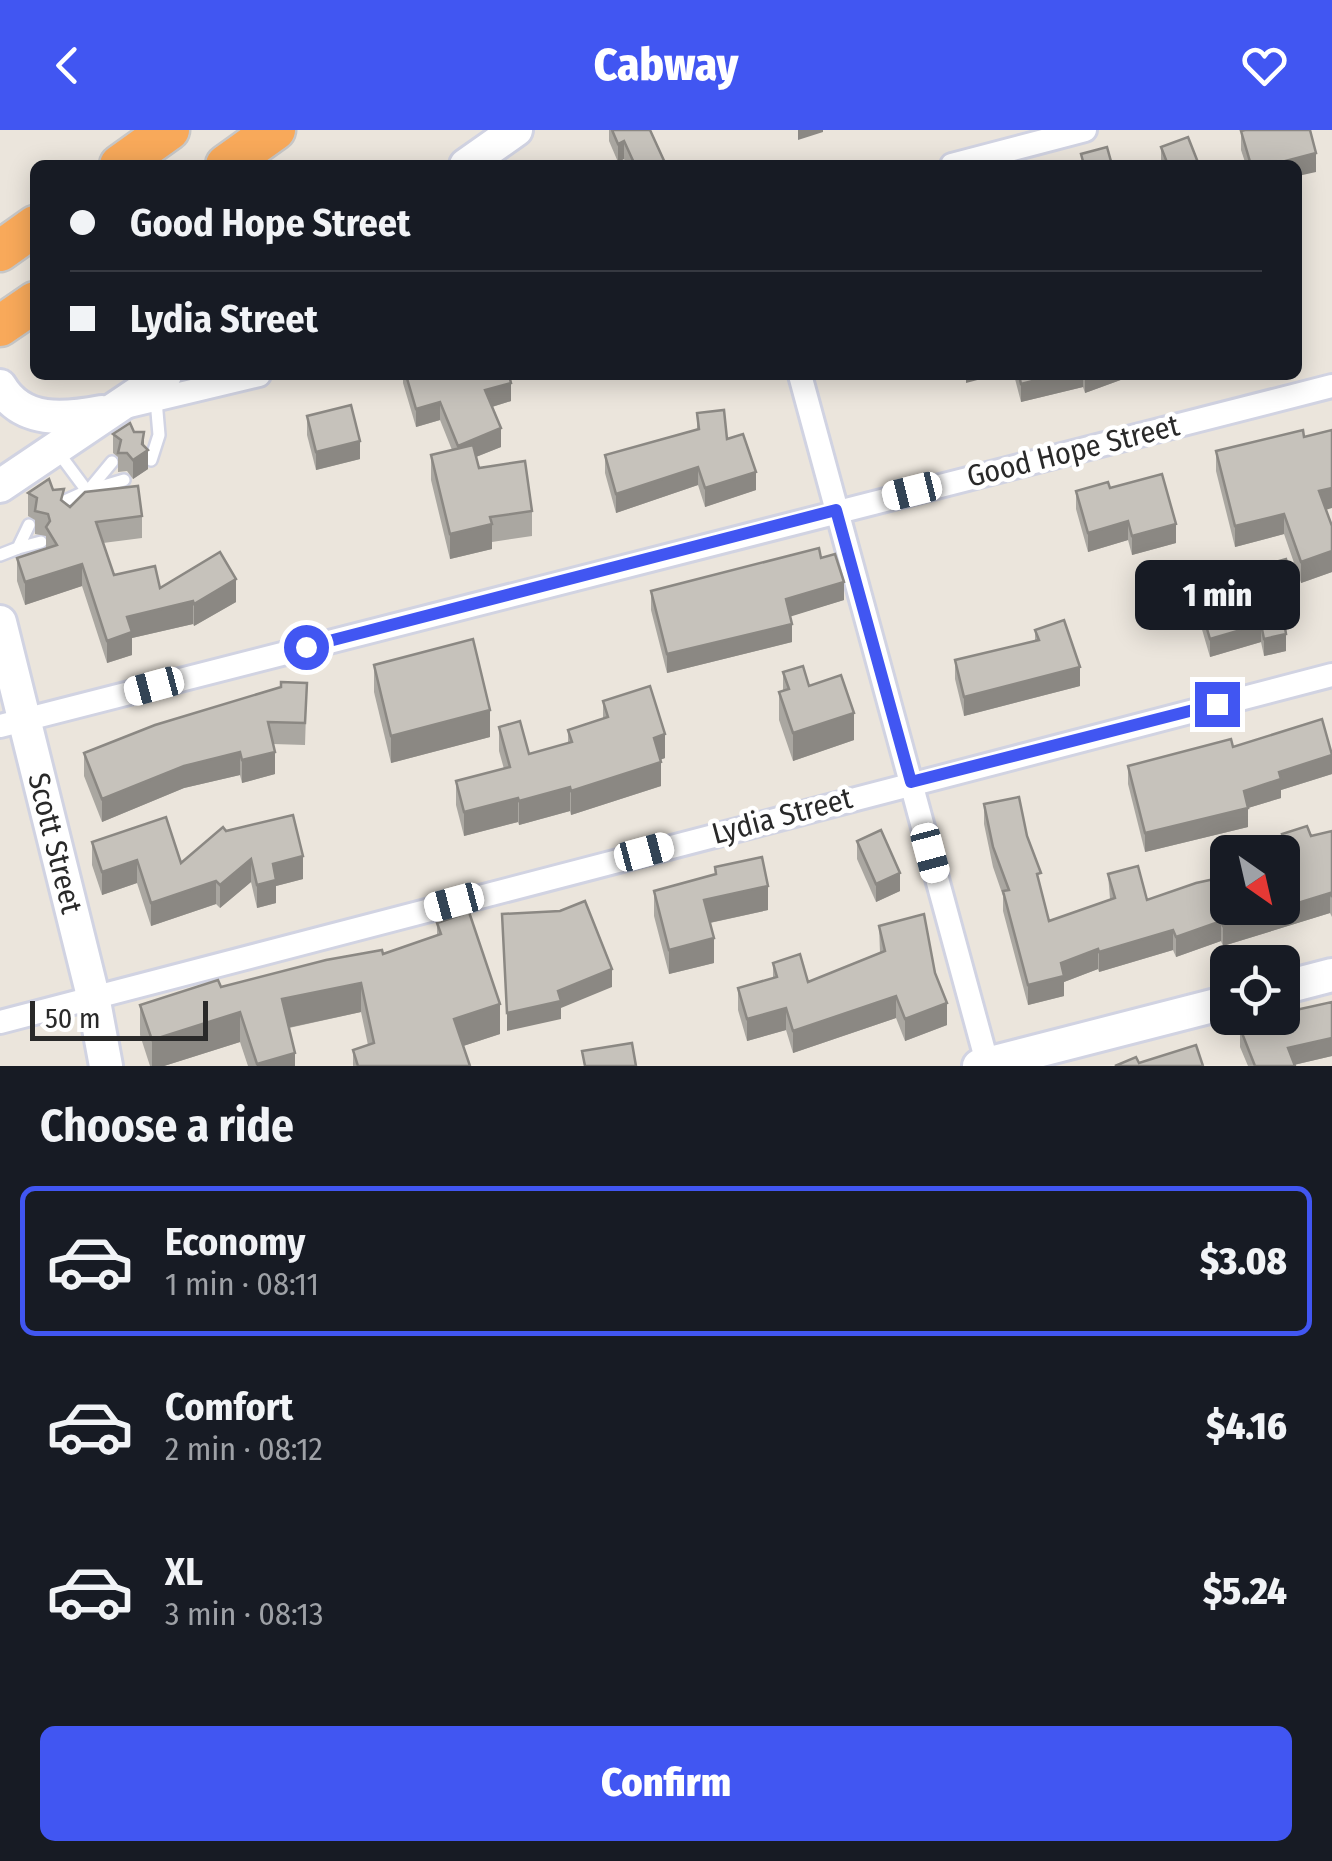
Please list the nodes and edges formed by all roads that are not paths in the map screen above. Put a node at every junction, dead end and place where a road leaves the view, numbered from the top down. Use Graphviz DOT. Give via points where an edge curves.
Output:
graph roads {
  1 [pos="169,130"];
  2 [pos="275,130"];
  3 [pos="516,130"];
  4 [pos="1085,130"];
  5 [pos="127,160"];
  6 [pos="233,160"];
  7 [pos="473,160"];
  8 [pos="971,160"];
  9 [pos="30,305"];
  10 [pos="0,326"];
  11 [pos="221,380"];
  12 [pos="801,380"];
  13 [pos="0,386"];
  14 [pos="1332,386"];
  15 [pos="161,388"];
  16 [pos="116,410"];
  17 [pos="158,435"];
  18 [pos="139,443"];
  19 [pos="55,449"];
  20 [pos="151,460"];
  21 [pos="112,462"];
  22 [pos="124,480"];
  23 [pos="0,486"];
  24 [pos="87,492"];
  25 [pos="58,504"];
  26 [pos="78,506"];
  27 [pos="836,510"];
  28 [pos="29,525"];
  29 [pos="40,542"];
  30 [pos="18,548"];
  31 [pos="0,555"];
  32 [pos="0,622"];
  33 [pos="1332,675"];
  34 [pos="13,723"];
  35 [pos="911,782"];
  36 [pos="1332,975"];
  37 [pos="1300,983"];
  38 [pos="94,996"];
  39 [pos="1210,1007"];
  40 [pos="0,1022"];
  41 [pos="984,1065"];
  42 [pos="106,1066"];
  1 -- 5 [label="highway"];
  2 -- 6 [label="highway"];
  3 -- 7 [label="main road"];
  4 -- 8 [label="street"];
  9 -- 10 [label="highway"];
  11 -- 15 [label="street"];
  12 -- 27 [label="street"];
  13 -- 16 [label="main road" via="30,414 68,419"];
  14 -- 27 [label="street, Good Hope Street"];
  15 -- 16 [label="main road"];
  15 -- 17 [label="lane"];
  16 -- 19 [label="main road"];
  17 -- 18 [label="lane"];
  17 -- 20 [label="lane"];
  19 -- 23 [label="main road"];
  19 -- 24 [label="lane"];
  21 -- 24 [label="lane"];
  22 -- 24 [label="lane"];
  24 -- 25 [label="lane"];
  24 -- 26 [label="lane"];
  27 -- 34 [label="street, Good Hope Street"];
  27 -- 35 [label="street"];
  28 -- 30 [label="lane"];
  29 -- 30 [label="lane"];
  30 -- 31 [label="lane"];
  32 -- 34 [label="main road, Scott Street"];
  33 -- 35 [label="street, Lydia Street"];
  34 -- 38 [label="main road, Scott Street"];
  35 -- 38 [label="street, Lydia Street"];
  35 -- 41 [label="street"];
  36 -- 37 [label="main road"];
  38 -- 40 [label="street, Lydia Street"];
  38 -- 42 [label="main road, Scott Street"];
  39 -- 41 [label="main road"];
}
